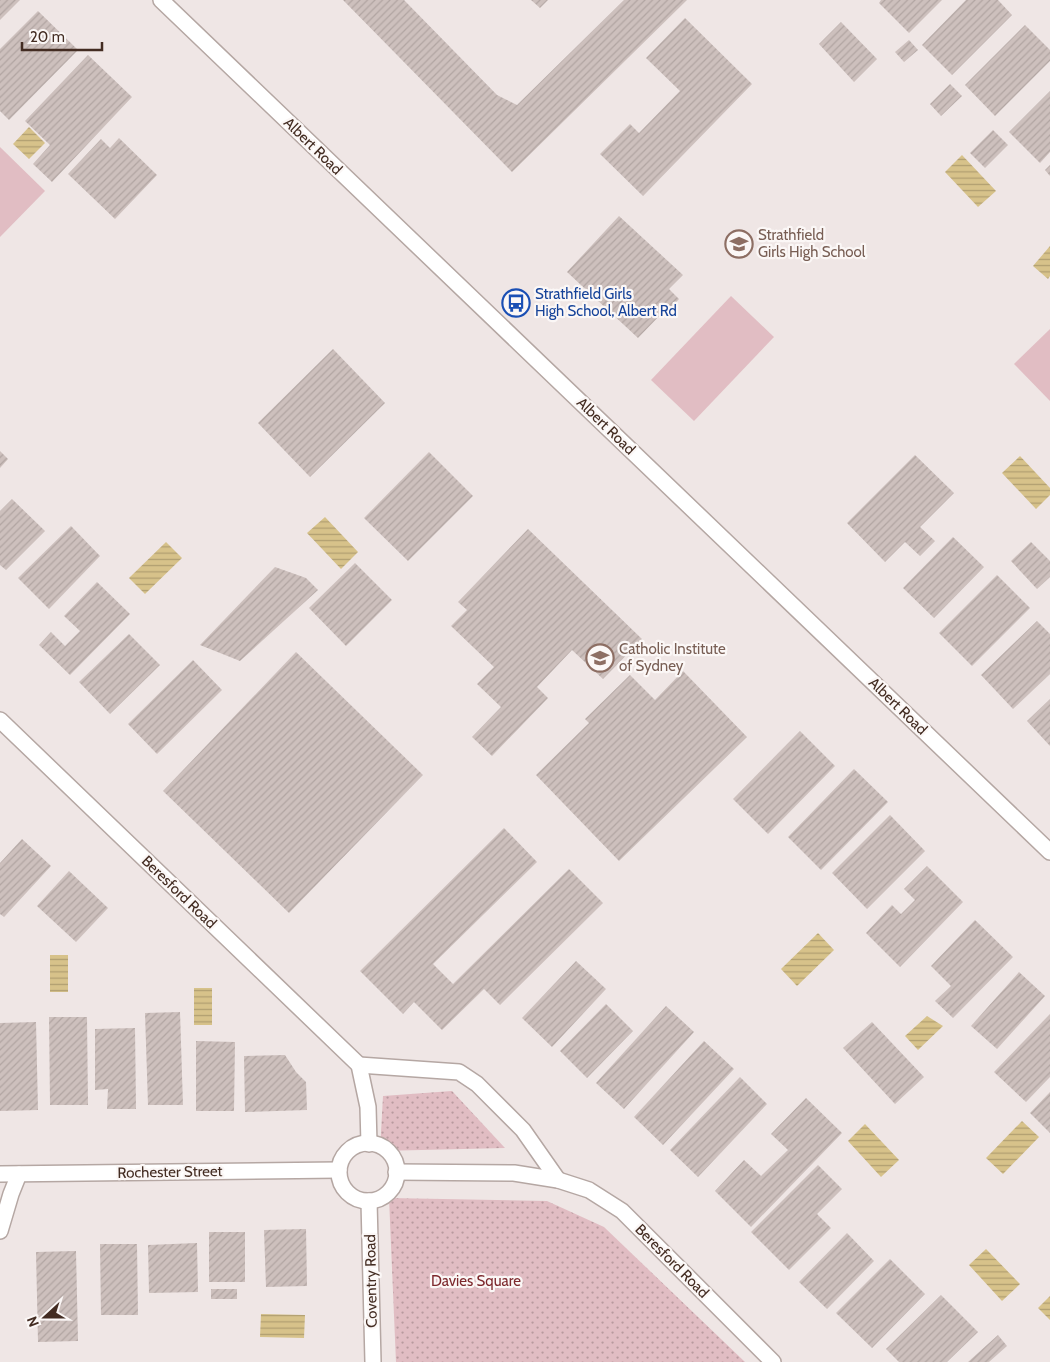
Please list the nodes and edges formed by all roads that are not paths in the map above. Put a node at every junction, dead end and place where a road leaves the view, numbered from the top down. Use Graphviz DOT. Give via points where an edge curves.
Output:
graph roads {
  1 [pos="161,0"];
  2 [pos="0,720"];
  3 [pos="1050,852"];
  4 [pos="359,1065"];
  5 [pos="369,1144"];
  6 [pos="339,1170"];
  7 [pos="396,1172"];
  8 [pos="0,1174"];
  9 [pos="19,1174"];
  10 [pos="558,1180"];
  11 [pos="369,1201"];
  12 [pos="0,1231"];
  13 [pos="373,1362"];
  14 [pos="773,1362"];
  1 -- 3 [label="street, Albert Road"];
  2 -- 4 [label="street, Beresford Road"];
  4 -- 5 [label="street" via="368,1107"];
  4 -- 10 [label="street" via="459,1072 477,1084 523,1130"];
  5 -- 6 [label="street" via="350,1149"];
  5 -- 7 [label="street" via="386,1150 395,1162"];
  6 -- 9 [label="street, Rochester Street"];
  6 -- 11 [label="street" via="347,1192 355,1198"];
  7 -- 10 [label="street, Beresford Road" via="514,1173"];
  7 -- 11 [label="street" via="387,1194"];
  8 -- 9 [label="street, Rochester Street"];
  9 -- 12 [label="street"];
  10 -- 14 [label="street, Beresford Road" via="589,1190 622,1211"];
  11 -- 13 [label="street, Coventry Road"];
}
